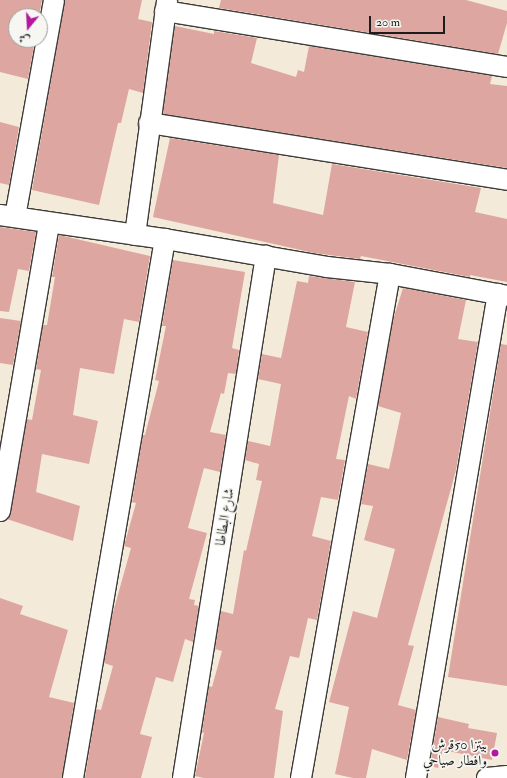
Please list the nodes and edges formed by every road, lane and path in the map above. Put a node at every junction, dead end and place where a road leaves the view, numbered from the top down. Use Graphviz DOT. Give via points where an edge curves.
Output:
graph roads {
  1 [pos="54,0"];
  2 [pos="166,6"];
  3 [pos="507,67"];
  4 [pos="149,123"];
  5 [pos="507,180"];
  6 [pos="8,216"];
  7 [pos="49,223"];
  8 [pos="135,234"];
  9 [pos="165,239"];
  10 [pos="266,256"];
  11 [pos="390,274"];
  12 [pos="502,295"];
  13 [pos="0,511"];
  14 [pos="507,776"];
  15 [pos="73,778"];
  16 [pos="183,778"];
  17 [pos="301,778"];
  18 [pos="416,778"];
  19 [pos="487,778"];
  1 -- 6 [label="street"];
  2 -- 3 [label="street"];
  2 -- 4 [label="street"];
  4 -- 5 [label="street"];
  4 -- 8 [label="street"];
  6 -- 7 [label="street"];
  7 -- 8 [label="street"];
  7 -- 13 [label="street"];
  8 -- 9 [label="street"];
  9 -- 10 [label="street"];
  9 -- 15 [label="street"];
  10 -- 11 [label="street" via="327,267"];
  10 -- 16 [label="street, شارع البطاطا"];
  11 -- 12 [label="street"];
  11 -- 17 [label="street"];
  12 -- 18 [label="street"];
  14 -- 19 [label="street"];
}
